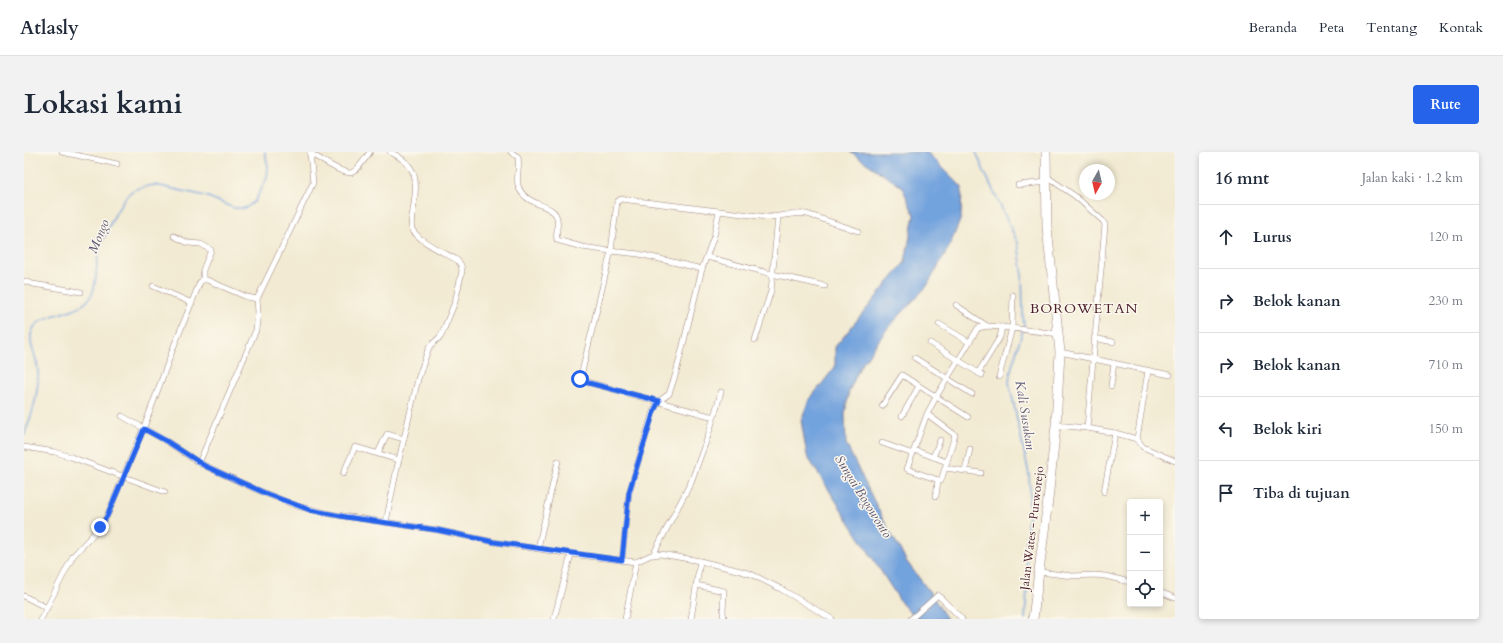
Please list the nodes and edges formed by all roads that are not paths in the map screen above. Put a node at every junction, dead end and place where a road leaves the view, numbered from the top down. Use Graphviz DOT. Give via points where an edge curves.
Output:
graph roads {
  1 [pos="62,152"];
  2 [pos="310,152"];
  3 [pos="370,152"];
  4 [pos="390,152"];
  5 [pos="511,152"];
  6 [pos="1046,152"];
  7 [pos="117,164"];
  8 [pos="1047,180"];
  9 [pos="1018,185"];
  10 [pos="719,210"];
  11 [pos="778,217"];
  12 [pos="858,231"];
  13 [pos="174,236"];
  14 [pos="611,251"];
  15 [pos="707,257"];
  16 [pos="702,268"];
  17 [pos="772,274"];
  18 [pos="203,280"];
  19 [pos="24,281"];
  20 [pos="153,286"];
  21 [pos="825,286"];
  22 [pos="82,292"];
  23 [pos="1013,295"];
  24 [pos="257,299"];
  25 [pos="192,303"];
  26 [pos="956,305"];
  27 [pos="939,324"];
  28 [pos="987,326"];
  29 [pos="1002,327"];
  30 [pos="1012,328"];
  31 [pos="1059,334"];
  32 [pos="1094,338"];
  33 [pos="755,340"];
  34 [pos="969,342"];
  35 [pos="1113,342"];
  36 [pos="930,343"];
  37 [pos="1060,352"];
  38 [pos="915,358"];
  39 [pos="1093,358"];
  40 [pos="958,361"];
  41 [pos="1114,363"];
  42 [pos="1148,371"];
  43 [pos="1170,375"];
  44 [pos="999,377"];
  45 [pos="947,379"];
  46 [pos="919,386"];
  47 [pos="1111,386"];
  48 [pos="721,392"];
  49 [pos="972,394"];
  50 [pos="936,396"];
  51 [pos="659,401"];
  52 [pos="882,406"];
  53 [pos="926,414"];
  54 [pos="122,416"];
  55 [pos="714,416"];
  56 [pos="902,416"];
  57 [pos="968,417"];
  58 [pos="1056,425"];
  59 [pos="1087,428"];
  60 [pos="144,429"];
  61 [pos="1115,433"];
  62 [pos="404,438"];
  63 [pos="1137,439"];
  64 [pos="940,440"];
  65 [pos="882,443"];
  66 [pos="24,447"];
  67 [pos="970,449"];
  68 [pos="913,452"];
  69 [pos="378,453"];
  70 [pos="933,457"];
  71 [pos="399,460"];
  72 [pos="558,461"];
  73 [pos="947,462"];
  74 [pos="1175,462"];
  75 [pos="199,463"];
  76 [pos="945,468"];
  77 [pos="965,471"];
  78 [pos="981,473"];
  79 [pos="343,474"];
  80 [pos="124,476"];
  81 [pos="938,480"];
  82 [pos="165,492"];
  83 [pos="1104,492"];
  84 [pos="936,496"];
  85 [pos="386,522"];
  86 [pos="538,548"];
  87 [pos="571,554"];
  88 [pos="653,555"];
  89 [pos="622,560"];
  90 [pos="700,561"];
  91 [pos="636,562"];
  92 [pos="1040,572"];
  93 [pos="1127,581"];
  94 [pos="696,585"];
  95 [pos="1163,593"];
  96 [pos="24,596"];
  97 [pos="1175,598"];
  98 [pos="47,608"];
  99 [pos="41,619"];
  100 [pos="554,619"];
  101 [pos="625,619"];
  102 [pos="691,619"];
  103 [pos="724,619"];
  104 [pos="832,619"];
  105 [pos="911,619"];
  106 [pos="962,619"];
  107 [pos="1033,619"];
  1 -- 7 [label="street"];
  2 -- 3 [label="street" via="339,170 349,173 354,171"];
  2 -- 24 [label="street" via="314,183"];
  4 -- 62 [label="street" via="405,160 414,175 416,188 411,222 413,230 419,237 457,260 462,268 455,302 441,336 428,350 418,379"];
  5 -- 14 [label="street" via="518,157 518,184 523,194 556,215 558,241"];
  6 -- 8 [label="highway, Jalan Wates - Purworejo"];
  8 -- 9 [label="street"];
  8 -- 31 [label="highway, Jalan Wates - Purworejo" via="1047,228"];
  8 -- 32 [label="street" via="1075,196 1104,223"];
  10 -- 11 [label="street"];
  10 -- 14 [label="street" via="620,200 617,202"];
  10 -- 15 [label="street"];
  11 -- 12 [label="street" via="795,213 807,214"];
  11 -- 17 [label="street"];
  13 -- 18 [label="street" via="188,243 201,244 211,250 203,270"];
  14 -- 16 [label="street" via="639,254"];
  14 -- 51 [label="street" via="580,380"];
  15 -- 16 [label="street"];
  15 -- 17 [label="street"];
  16 -- 51 [label="street" via="676,373 668,394"];
  17 -- 21 [label="street"];
  17 -- 33 [label="street" via="771,291"];
  18 -- 24 [label="street"];
  18 -- 25 [label="street"];
  19 -- 22 [label="street"];
  20 -- 25 [label="street"];
  23 -- 30 [label="street"];
  24 -- 75 [label="street" via="256,330"];
  25 -- 60 [label="street"];
  26 -- 28 [label="street"];
  27 -- 34 [label="street"];
  28 -- 29 [label="street"];
  28 -- 34 [label="street" via="978,328"];
  29 -- 30 [label="street"];
  29 -- 40 [label="street" via="1000,337 980,374"];
  30 -- 31 [label="street"];
  30 -- 44 [label="street"];
  31 -- 37 [label="highway, Jalan Wates - Purworejo"];
  32 -- 35 [label="street"];
  32 -- 39 [label="street"];
  34 -- 40 [label="street"];
  36 -- 40 [label="street"];
  37 -- 39 [label="street"];
  37 -- 58 [label="highway, Jalan Wates - Purworejo"];
  38 -- 45 [label="street"];
  39 -- 41 [label="street"];
  39 -- 59 [label="street"];
  40 -- 45 [label="street"];
  41 -- 42 [label="street"];
  41 -- 47 [label="street"];
  42 -- 43 [label="street"];
  42 -- 63 [label="street"];
  45 -- 49 [label="street"];
  45 -- 50 [label="street"];
  46 -- 50 [label="street"];
  46 -- 52 [label="street" via="902,375"];
  46 -- 56 [label="street"];
  48 -- 55 [label="street"];
  50 -- 53 [label="street"];
  50 -- 57 [label="street"];
  51 -- 55 [label="street"];
  51 -- 89 [label="street" via="629,492"];
  53 -- 68 [label="street"];
  53 -- 73 [label="street" via="955,435"];
  54 -- 60 [label="street"];
  55 -- 88 [label="street" via="691,482"];
  58 -- 59 [label="street"];
  58 -- 92 [label="highway, Jalan Wates - Purworejo"];
  59 -- 61 [label="street"];
  60 -- 75 [label="street"];
  60 -- 80 [label="street"];
  61 -- 63 [label="street"];
  61 -- 83 [label="street"];
  62 -- 69 [label="street" via="387,434"];
  62 -- 71 [label="street"];
  63 -- 74 [label="street" via="1143,447"];
  64 -- 70 [label="street"];
  65 -- 68 [label="street"];
  66 -- 80 [label="street" via="55,452"];
  67 -- 77 [label="street"];
  68 -- 70 [label="street"];
  68 -- 81 [label="street" via="907,469"];
  69 -- 71 [label="street"];
  69 -- 79 [label="street" via="355,447"];
  70 -- 73 [label="street"];
  71 -- 85 [label="street"];
  72 -- 86 [label="street"];
  73 -- 76 [label="street"];
  75 -- 85 [label="street" via="297,506 330,514"];
  76 -- 77 [label="street"];
  76 -- 81 [label="street" via="941,481"];
  77 -- 78 [label="street"];
  80 -- 82 [label="street"];
  80 -- 98 [label="street" via="107,516 73,556"];
  81 -- 84 [label="street"];
  85 -- 86 [label="street"];
  86 -- 87 [label="street"];
  87 -- 89 [label="street"];
  87 -- 100 [label="street"];
  88 -- 90 [label="street" via="661,554"];
  88 -- 91 [label="street"];
  89 -- 91 [label="street"];
  90 -- 94 [label="street"];
  90 -- 104 [label="street" via="751,574"];
  91 -- 101 [label="street"];
  92 -- 93 [label="street" via="1072,576 1105,576"];
  92 -- 107 [label="highway, Jalan Wates - Purworejo"];
  94 -- 102 [label="street"];
  94 -- 103 [label="street" via="724,591"];
  95 -- 97 [label="street"];
  96 -- 98 [label="street"];
  98 -- 99 [label="street"];
  105 -- 106 [label="street" via="938,596"];
}
